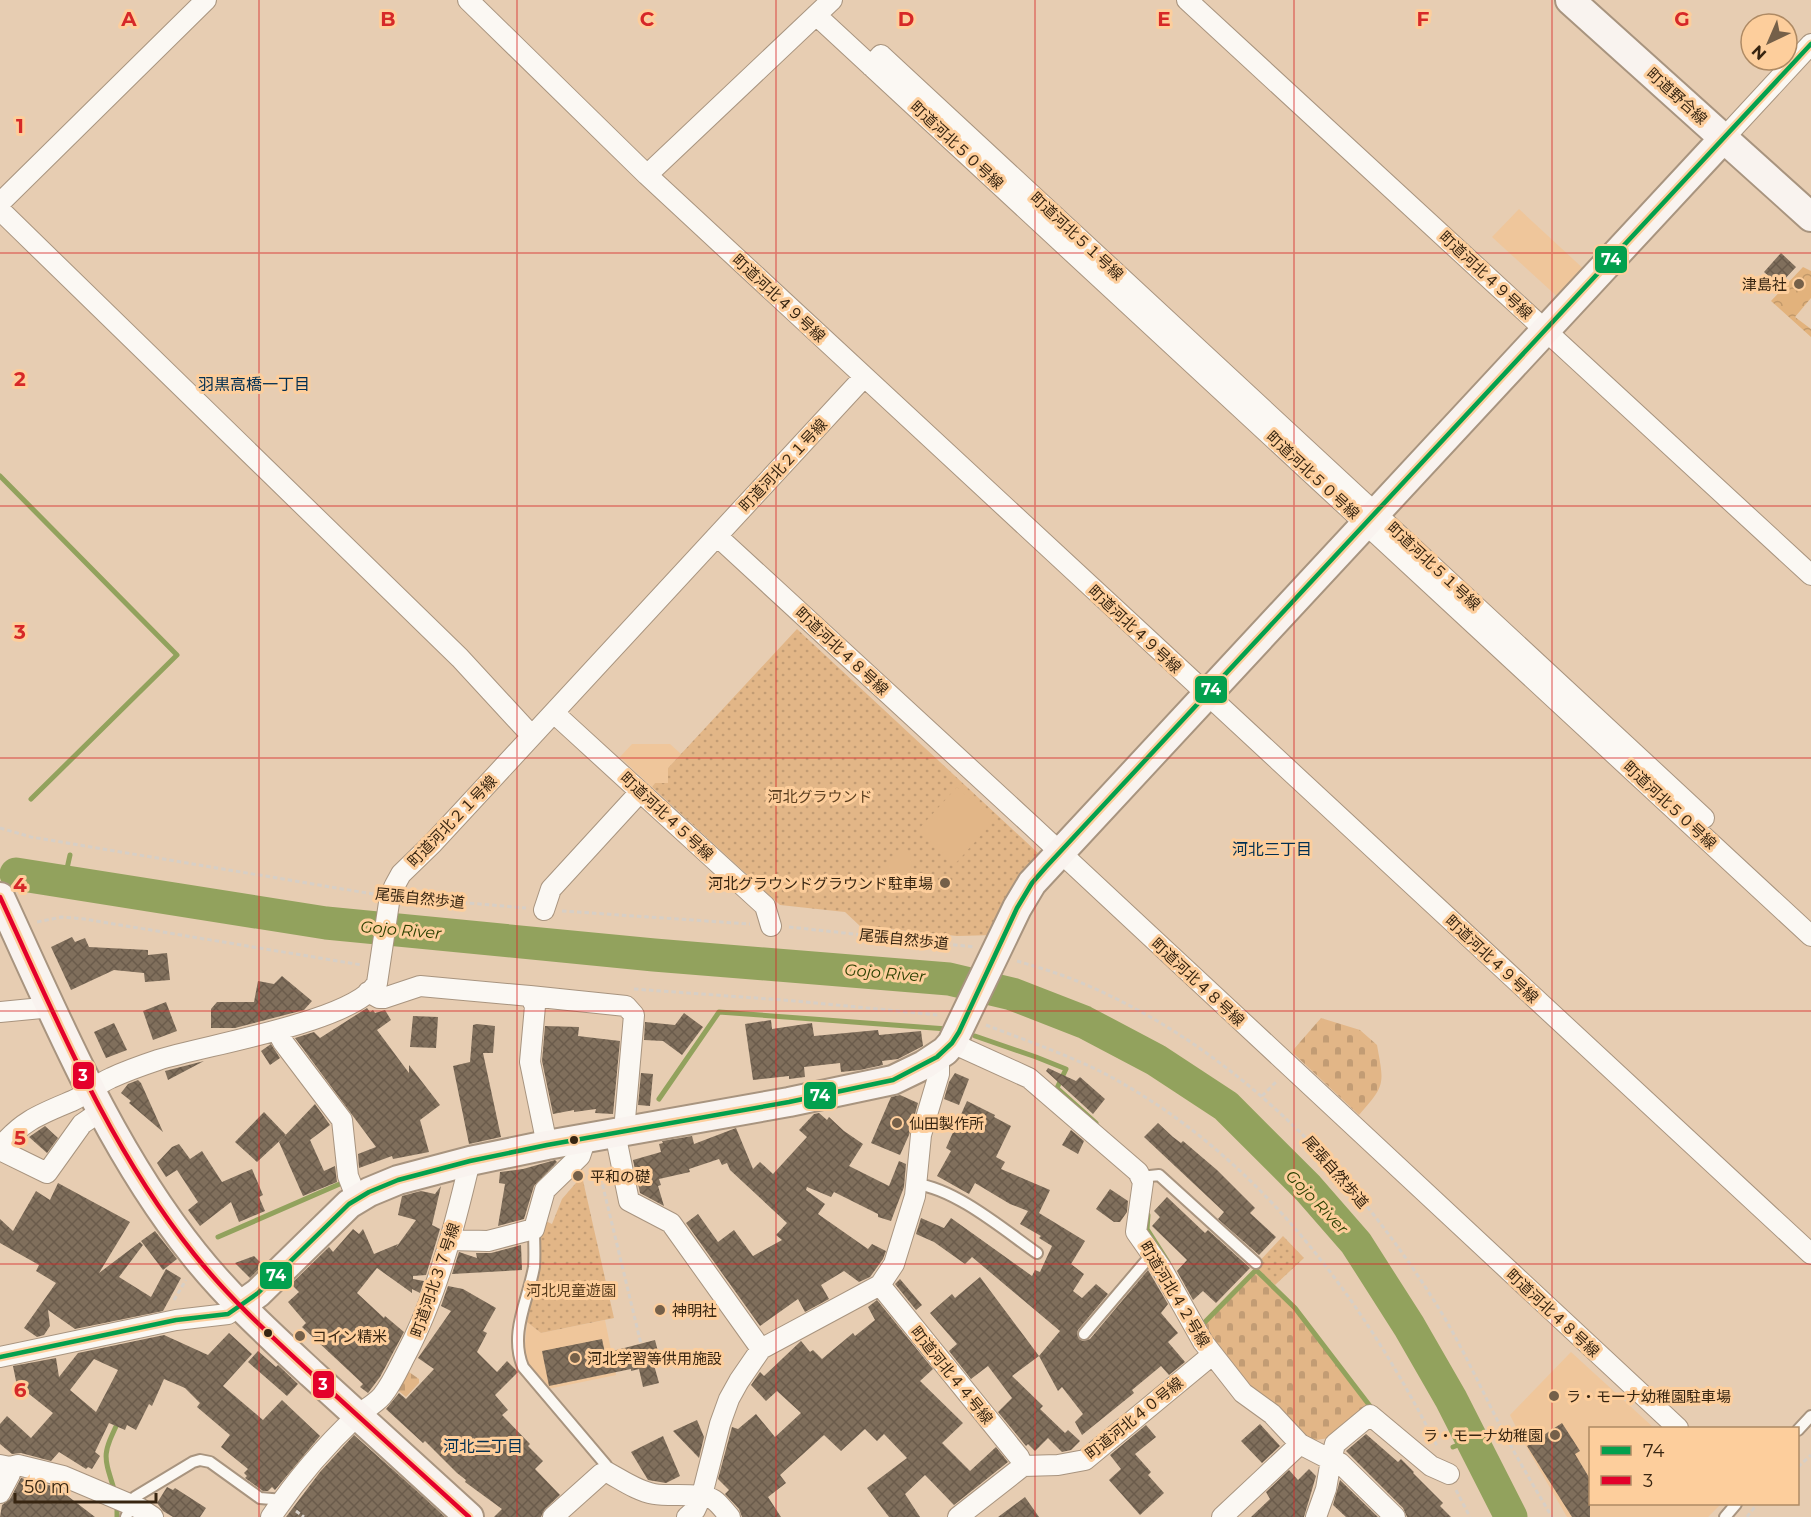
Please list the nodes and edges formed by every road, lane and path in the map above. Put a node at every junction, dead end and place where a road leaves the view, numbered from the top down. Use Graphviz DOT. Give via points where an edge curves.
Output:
graph roads {
  1 [pos="206,0"];
  2 [pos="468,0"];
  3 [pos="832,0"];
  4 [pos="1187,0"];
  5 [pos="1570,0"];
  6 [pos="816,15"];
  7 [pos="1811,44"];
  8 [pos="1724,138"];
  9 [pos="647,175"];
  10 [pos="0,203"];
  11 [pos="0,210"];
  12 [pos="1811,217"];
  13 [pos="1546,331"];
  14 [pos="864,377"];
  15 [pos="1371,518"];
  16 [pos="717,536"];
  17 [pos="1811,575"];
  18 [pos="1206,695"];
  19 [pos="554,713"];
  20 [pos="532,736"];
  21 [pos="640,792"];
  22 [pos="0,828"];
  23 [pos="1060,852"];
  24 [pos="390,896"];
  25 [pos="4,905"];
  26 [pos="544,910"];
  27 [pos="1811,918"];
  28 [pos="771,926"];
  29 [pos="1811,936"];
  30 [pos="996,954"];
  31 [pos="369,992"];
  32 [pos="530,996"];
  33 [pos="52,1007"];
  34 [pos="0,1012"];
  35 [pos="277,1031"];
  36 [pos="951,1040"];
  37 [pos="96,1101"];
  38 [pos="620,1132"];
  39 [pos="586,1138"];
  40 [pos="547,1145"];
  41 [pos="0,1149"];
  42 [pos="470,1161"];
  43 [pos="600,1170"];
  44 [pos="1141,1177"];
  45 [pos="916,1184"];
  46 [pos="357,1198"];
  47 [pos="534,1229"];
  48 [pos="450,1240"];
  49 [pos="1037,1253"];
  50 [pos="1152,1254"];
  51 [pos="1811,1254"];
  52 [pos="198,1258"];
  53 [pos="1256,1263"];
  54 [pos="880,1285"];
  55 [pos="241,1305"];
  56 [pos="162,1323"];
  57 [pos="1084,1334"];
  58 [pos="641,1344"];
  59 [pos="761,1349"];
  60 [pos="1212,1355"];
  61 [pos="0,1357"];
  62 [pos="358,1416"];
  63 [pos="1811,1416"];
  64 [pos="1677,1427"];
  65 [pos="1799,1428"];
  66 [pos="1300,1444"];
  67 [pos="1811,1455"];
  68 [pos="1331,1460"];
  69 [pos="1799,1465"];
  70 [pos="5,1466"];
  71 [pos="1023,1466"];
  72 [pos="607,1472"];
  73 [pos="1449,1474"];
  74 [pos="0,1493"];
  75 [pos="702,1495"];
  76 [pos="283,1500"];
  77 [pos="1734,1505"];
  78 [pos="129,1511"];
  79 [pos="153,1517"];
  80 [pos="271,1517"];
  81 [pos="469,1517"];
  82 [pos="553,1517"];
  83 [pos="687,1517"];
  84 [pos="730,1517"];
  85 [pos="958,1517"];
  86 [pos="1222,1517"];
  87 [pos="1316,1517"];
  88 [pos="1395,1517"];
  89 [pos="1552,1517"];
  90 [pos="1725,1517"];
  1 -- 10 [label="street"];
  2 -- 9 [label="street, 町道河北４９号線"];
  3 -- 6 [label="street"];
  4 -- 13 [label="street, 町道河北４９号線"];
  5 -- 8 [label="street, 町道野合線"];
  6 -- 9 [label="street"];
  6 -- 15 [label="street, 町道河北５０号線"];
  7 -- 8 [label="street"];
  8 -- 12 [label="street, 町道野合線"];
  8 -- 13 [label="street"];
  9 -- 14 [label="street, 町道河北４９号線"];
  11 -- 20 [label="street" via="460,658"];
  13 -- 15 [label="street"];
  13 -- 17 [label="street, 町道河北４９号線"];
  14 -- 16 [label="street, 町道河北２１号線"];
  14 -- 18 [label="street, 町道河北４９号線"];
  15 -- 18 [label="street"];
  15 -- 27 [label="street, 町道河北５１号線"];
  15 -- 29 [label="street, 町道河北５０号線"];
  16 -- 19 [label="street, 町道河北２１号線"];
  16 -- 23 [label="street, 町道河北４８号線"];
  18 -- 23 [label="street"];
  18 -- 51 [label="street, 町道河北４９号線"];
  19 -- 20 [label="street, 町道河北２１号線"];
  19 -- 21 [label="street, 町道河北４５号線"];
  20 -- 24 [label="street, 町道河北２１号線" via="401,874"];
  21 -- 26 [label="street" via="551,889"];
  21 -- 28 [label="street, 町道河北４５号線" via="765,906"];
  22 -- 24 [label="path, 尾張自然歩道" via="31,837"];
  23 -- 30 [label="street" via="1026,893"];
  23 -- 64 [label="street, 町道河北４８号線"];
  24 -- 26 [label="path, 尾張自然歩道"];
  24 -- 31 [label="street, 町道河北２１号線" via="377,983"];
  25 -- 33 [label="street"];
  26 -- 28 [label="path, 尾張自然歩道"];
  28 -- 30 [label="path, 尾張自然歩道" via="967,945"];
  30 -- 36 [label="street"];
  30 -- 89 [label="path, 尾張自然歩道" via="1076,980 1148,1017 1242,1080 1300,1130 1378,1221 1427,1289"];
  31 -- 32 [label="street" via="384,998 420,986"];
  31 -- 35 [label="street" via="351,1003"];
  32 -- 38 [label="street" via="626,1006 634,1015"];
  32 -- 40 [label="street" via="535,1006 530,1062"];
  33 -- 34 [label="street"];
  33 -- 37 [label="street"];
  35 -- 37 [label="street" via="159,1060 110,1078"];
  35 -- 46 [label="street" via="342,1120 348,1176"];
  36 -- 38 [label="street" via="893,1080"];
  36 -- 44 [label="street" via="1029,1078"];
  36 -- 45 [label="street" via="939,1062 921,1135"];
  37 -- 41 [label="street" via="24,1123"];
  37 -- 41 [label="street" via="47,1173"];
  37 -- 52 [label="street" via="141,1179"];
  38 -- 39 [label="street"];
  38 -- 59 [label="street" via="629,1201 670,1223"];
  39 -- 40 [label="street"];
  39 -- 47 [label="street" via="580,1156 545,1190"];
  40 -- 42 [label="street"];
  42 -- 46 [label="street" via="398,1180"];
  42 -- 48 [label="street, 町道河北３７号線"];
  43 -- 58 [label="path"];
  44 -- 50 [label="street, 町道河北４２号線" via="1136,1232"];
  44 -- 53 [label="lane" via="1159,1175"];
  45 -- 49 [label="lane" via="932,1186 962,1202"];
  45 -- 54 [label="street" via="894,1264"];
  46 -- 55 [label="street"];
  47 -- 48 [label="street" via="488,1240"];
  47 -- 72 [label="lane" via="534,1266 520,1313 518,1355 523,1367 606,1465"];
  48 -- 62 [label="street, 町道河北３７号線" via="419,1330 382,1395"];
  50 -- 57 [label="lane"];
  50 -- 60 [label="street, 町道河北４２号線"];
  52 -- 55 [label="street"];
  52 -- 56 [label="path"];
  54 -- 59 [label="street"];
  54 -- 71 [label="street, 町道河北４４号線"];
  55 -- 56 [label="street" via="228,1314"];
  55 -- 62 [label="street"];
  56 -- 61 [label="street"];
  59 -- 75 [label="street" via="729,1399"];
  60 -- 66 [label="street, 町道河北４２号線" via="1243,1393 1272,1414"];
  60 -- 71 [label="street, 町道河北４０号線" via="1085,1460"];
  62 -- 76 [label="street, 町道河北３７号線"];
  62 -- 81 [label="street"];
  63 -- 65 [label="lane"];
  66 -- 68 [label="street, 町道河北４２号線"];
  66 -- 86 [label="street"];
  67 -- 69 [label="path"];
  68 -- 73 [label="street" via="1335,1444 1370,1415 1431,1466"];
  68 -- 87 [label="street"];
  68 -- 88 [label="street, 町道河北４２号線" via="1340,1463"];
  70 -- 74 [label="street" via="10,1474"];
  70 -- 78 [label="street" via="18,1465 63,1476"];
  71 -- 85 [label="street"];
  72 -- 75 [label="street" via="652,1494"];
  72 -- 82 [label="street"];
  75 -- 83 [label="street"];
  75 -- 84 [label="street" via="714,1500"];
  76 -- 78 [label="lane" via="260,1498 210,1462 200,1460 135,1497"];
  76 -- 80 [label="street, 町道河北３７号線"];
  77 -- 90 [label="lane"];
  78 -- 79 [label="street"];
}
